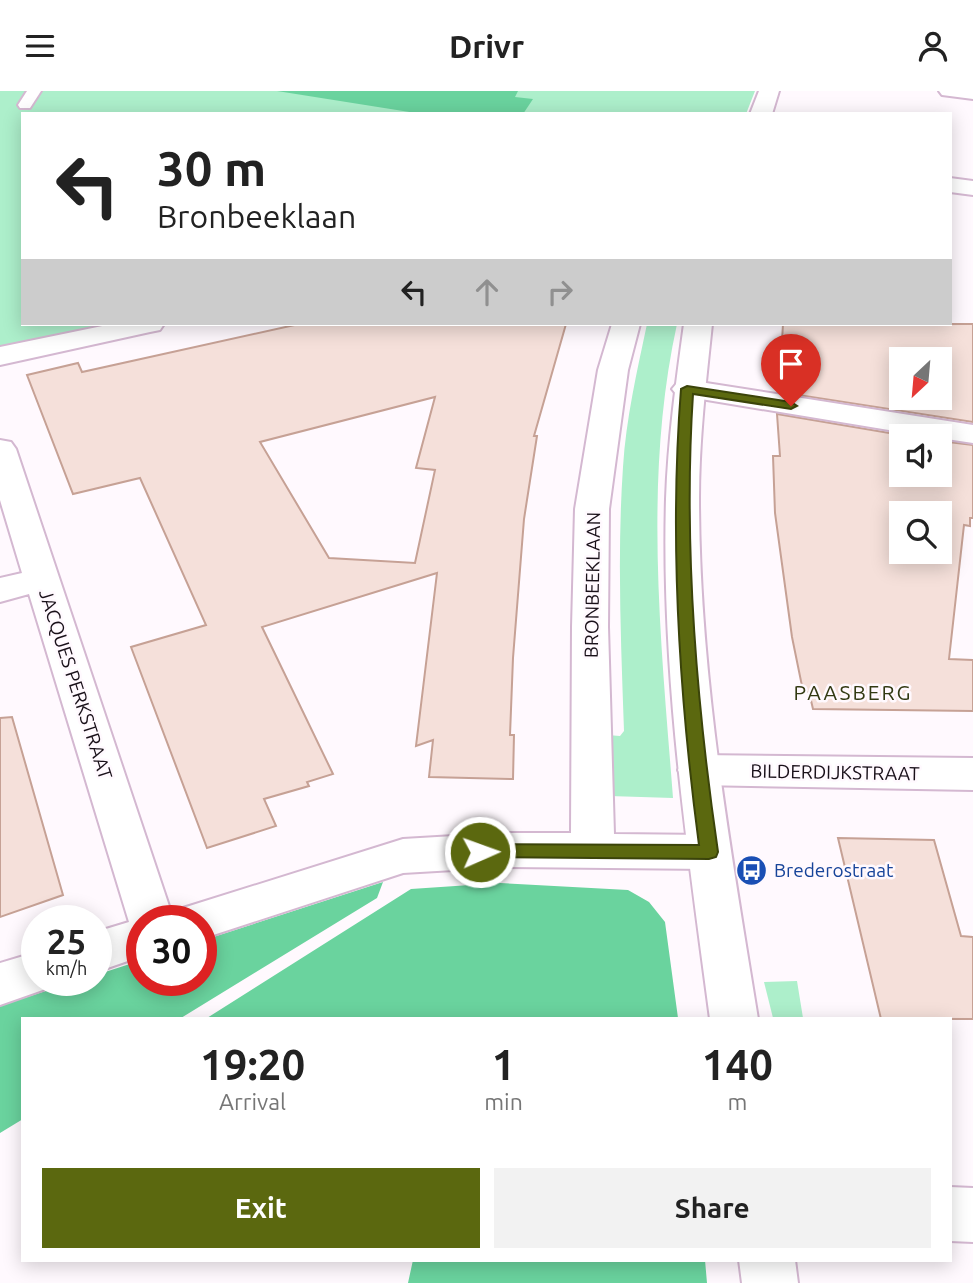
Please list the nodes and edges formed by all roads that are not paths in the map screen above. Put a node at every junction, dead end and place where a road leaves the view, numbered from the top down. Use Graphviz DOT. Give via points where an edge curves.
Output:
graph roads {
  1 [pos="34,91"];
  2 [pos="769,91"];
  3 [pos="949,91"];
  4 [pos="973,93"];
  5 [pos="25,105"];
  6 [pos="762,112"];
  7 [pos="952,185"];
  8 [pos="973,188"];
  9 [pos="141,326"];
  10 [pos="625,326"];
  11 [pos="698,326"];
  12 [pos="0,356"];
  13 [pos="687,389"];
  14 [pos="973,434"];
  15 [pos="0,449"];
  16 [pos="43,579"];
  17 [pos="0,590"];
  18 [pos="698,771"];
  19 [pos="973,774"];
  20 [pos="593,850"];
  21 [pos="709,852"];
  22 [pos="146,905"];
  23 [pos="217,915"];
  24 [pos="21,977"];
  25 [pos="0,984"];
  26 [pos="734,1017"];
  27 [pos="952,1215"];
  28 [pos="973,1215"];
  29 [pos="767,1262"];
  30 [pos="770,1283"];
  1 -- 5 [label="lane"];
  2 -- 6 [label="street"];
  3 -- 4 [label="street"];
  7 -- 8 [label="street"];
  9 -- 12 [label="street"];
  10 -- 20 [label="street, BRONBEEKLAAN" via="613,370 592,509"];
  11 -- 13 [label="street"];
  13 -- 14 [label="street"];
  13 -- 18 [label="street" via="681,469 683,559"];
  15 -- 16 [label="street, JACQUES PERKSTRAAT"];
  16 -- 17 [label="street"];
  16 -- 22 [label="street, JACQUES PERKSTRAAT"];
  18 -- 19 [label="street, BILDERDIJKSTRAAT"];
  18 -- 21 [label="street"];
  20 -- 21 [label="street"];
  20 -- 23 [label="street" via="402,856"];
  21 -- 26 [label="street"];
  24 -- 25 [label="street"];
  27 -- 28 [label="street"];
  29 -- 30 [label="street"];
}
